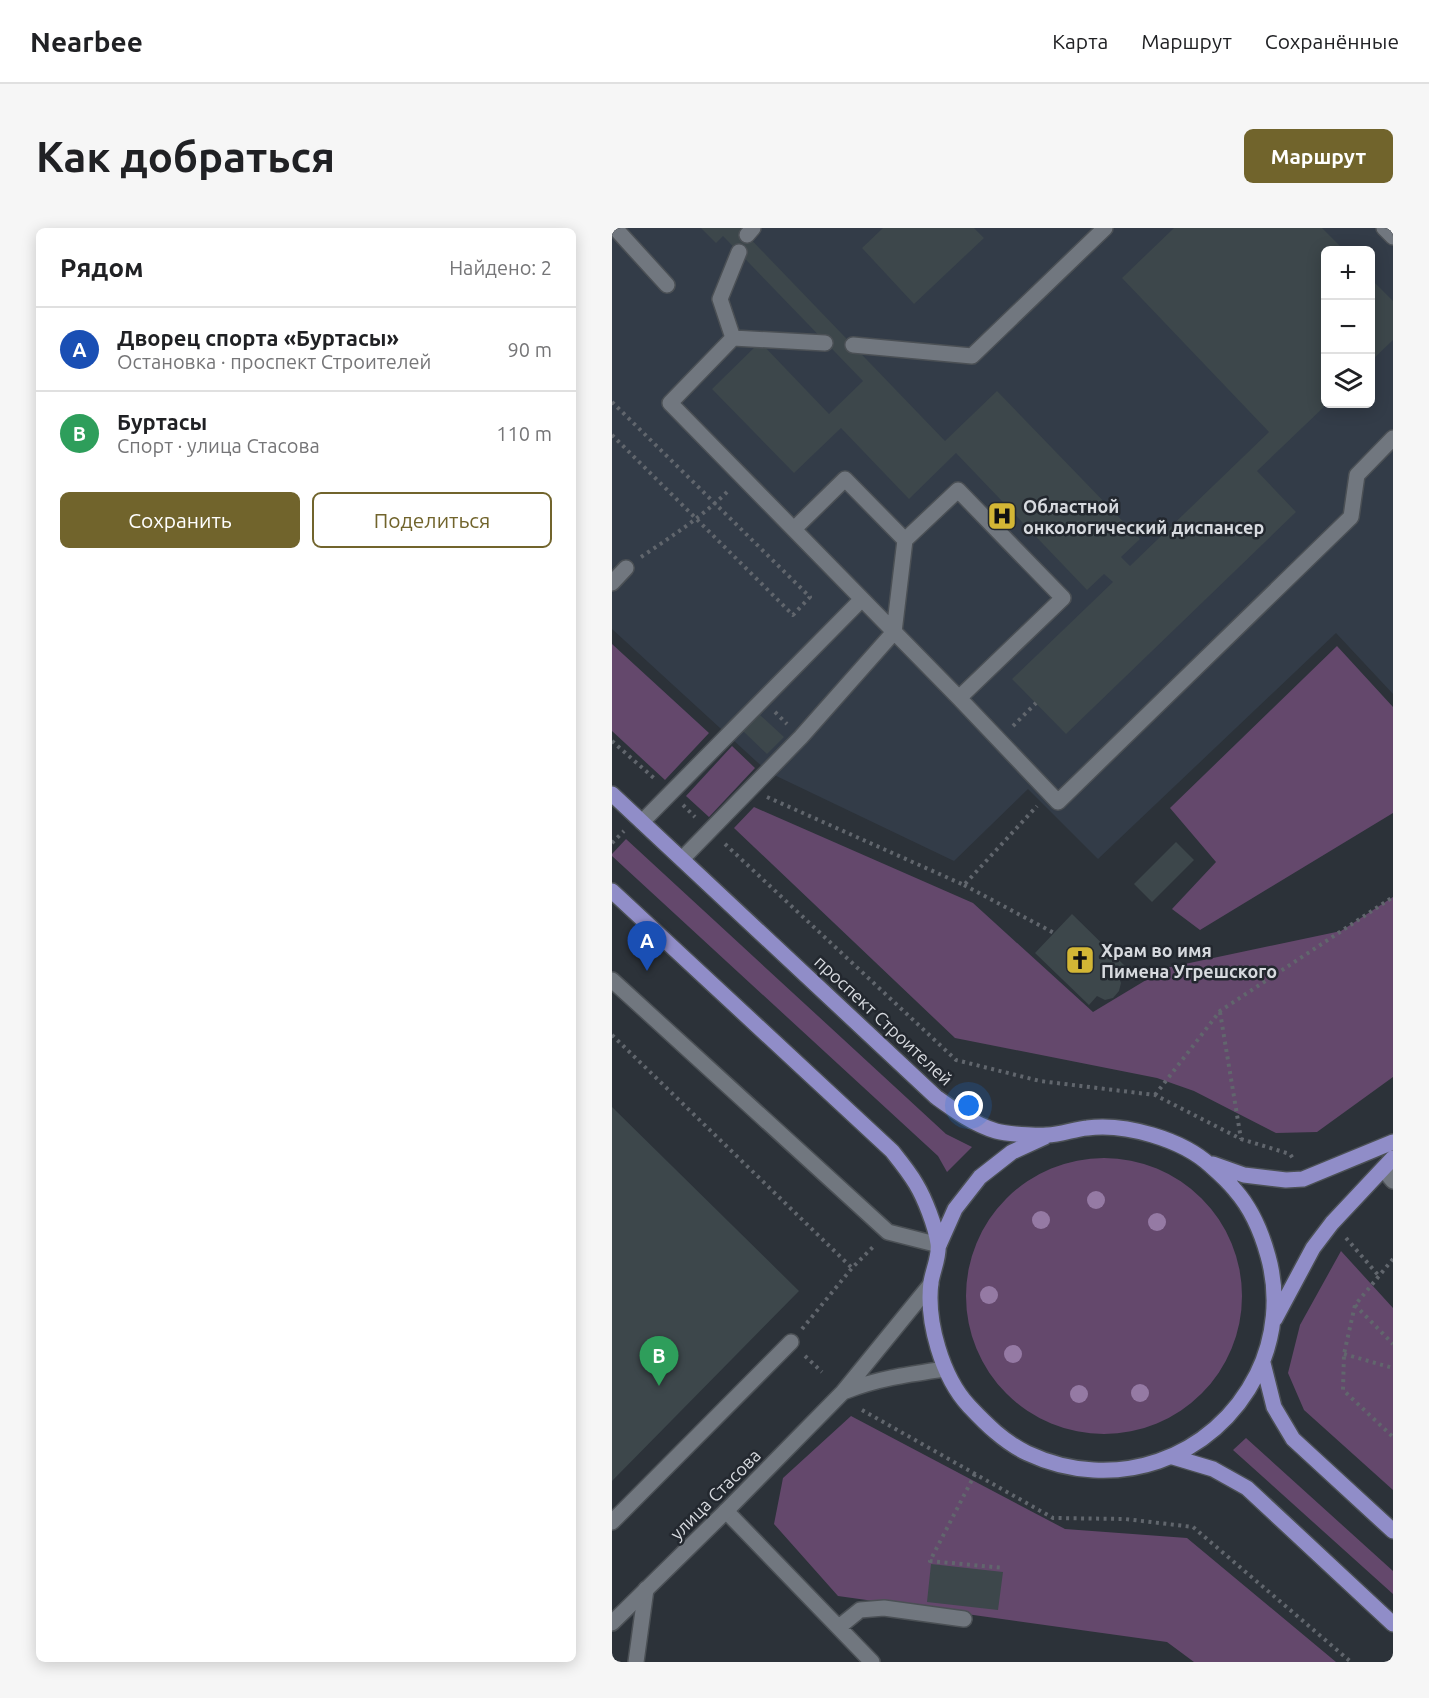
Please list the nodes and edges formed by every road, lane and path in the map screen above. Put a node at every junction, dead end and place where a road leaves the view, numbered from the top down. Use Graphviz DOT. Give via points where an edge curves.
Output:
graph roads {
  1 [pos="615,228"];
  2 [pos="1105,228"];
  3 [pos="1384,228"];
  4 [pos="1393,237"];
  5 [pos="739,252"];
  6 [pos="667,285"];
  7 [pos="733,338"];
  8 [pos="825,343"];
  9 [pos="853,345"];
  10 [pos="612,402"];
  11 [pos="612,435"];
  12 [pos="1393,438"];
  13 [pos="742,476"];
  14 [pos="715,504"];
  15 [pos="696,519"];
  16 [pos="794,529"];
  17 [pos="904,540"];
  18 [pos="626,568"];
  19 [pos="612,583"];
  20 [pos="862,599"];
  21 [pos="894,632"];
  22 [pos="959,698"];
  23 [pos="1036,704"];
  24 [pos="998,740"];
  25 [pos="612,741"];
  26 [pos="750,790"];
  27 [pos="670,793"];
  28 [pos="1049,793"];
  29 [pos="612,794"];
  30 [pos="642,822"];
  31 [pos="710,831"];
  32 [pos="682,859"];
  33 [pos="964,885"];
  34 [pos="612,891"];
  35 [pos="1393,897"];
  36 [pos="1054,933"];
  37 [pos="612,980"];
  38 [pos="1220,1011"];
  39 [pos="612,1035"];
  40 [pos="1155,1095"];
  41 [pos="1048,1135"];
  42 [pos="1241,1139"];
  43 [pos="1393,1142"];
  44 [pos="1207,1162"];
  45 [pos="1388,1164"];
  46 [pos="1303,1179"];
  47 [pos="1393,1181"];
  48 [pos="1332,1223"];
  49 [pos="888,1232"];
  50 [pos="939,1245"];
  51 [pos="1393,1259"];
  52 [pos="852,1268"];
  53 [pos="1379,1276"];
  54 [pos="931,1284"];
  55 [pos="1355,1305"];
  56 [pos="1273,1322"];
  57 [pos="791,1342"];
  58 [pos="1393,1344"];
  59 [pos="1344,1354"];
  60 [pos="1263,1362"];
  61 [pos="1393,1368"];
  62 [pos="945,1369"];
  63 [pos="843,1392"];
  64 [pos="862,1410"];
  65 [pos="1393,1437"];
  66 [pos="1173,1456"];
  67 [pos="975,1474"];
  68 [pos="726,1511"];
  69 [pos="612,1522"];
  70 [pos="1393,1531"];
  71 [pos="1004,1568"];
  72 [pos="646,1589"];
  73 [pos="964,1619"];
  74 [pos="612,1623"];
  75 [pos="1393,1624"];
  76 [pos="838,1627"];
  77 [pos="636,1662"];
  78 [pos="873,1662"];
  79 [pos="1351,1662"];
  1 -- 6 [label="street"];
  2 -- 9 [label="street" via="972,356"];
  3 -- 4 [label="street"];
  5 -- 7 [label="street" via="720,299"];
  7 -- 8 [label="street"];
  7 -- 13 [label="street" via="670,403"];
  10 -- 14 [label="path"];
  11 -- 15 [label="path"];
  12 -- 28 [label="street" via="1357,475 1351,517 1058,802"];
  13 -- 14 [label="path"];
  13 -- 16 [label="street"];
  14 -- 15 [label="path"];
  14 -- 15 [label="path" via="810,597 793,615"];
  15 -- 18 [label="path"];
  16 -- 17 [label="street" via="845,479"];
  16 -- 20 [label="street"];
  17 -- 21 [label="street"];
  17 -- 22 [label="street" via="958,490 1064,598"];
  18 -- 19 [label="street"];
  20 -- 21 [label="street"];
  20 -- 27 [label="street"];
  21 -- 22 [label="street"];
  21 -- 26 [label="street"];
  22 -- 24 [label="street"];
  23 -- 24 [label="path"];
  24 -- 28 [label="street"];
  25 -- 27 [label="path"];
  26 -- 31 [label="street"];
  26 -- 33 [label="path"];
  27 -- 30 [label="street"];
  27 -- 31 [label="path"];
  28 -- 33 [label="path"];
  29 -- 30 [label="main road, проспект Строителей"];
  30 -- 32 [label="main road, проспект Строителей"];
  31 -- 32 [label="street"];
  31 -- 40 [label="path" via="956,1060 1040,1081"];
  32 -- 41 [label="main road, проспект Строителей" via="936,1097 963,1116 998,1131"];
  33 -- 36 [label="path"];
  34 -- 50 [label="main road" via="892,1151 916,1184"];
  35 -- 38 [label="path"];
  37 -- 49 [label="street"];
  38 -- 40 [label="path"];
  38 -- 42 [label="path"];
  39 -- 52 [label="path"];
  40 -- 42 [label="path"];
  41 -- 44 [label="main road, проспект Строителей" via="1089,1127 1131,1129 1171,1141"];
  41 -- 50 [label="main road" via="1012,1152 980,1177 956,1209"];
  42 -- 46 [label="path" via="1290,1154"];
  43 -- 46 [label="main road"];
  44 -- 46 [label="main road" via="1244,1175"];
  44 -- 56 [label="main road, проспект Строителей" via="1237,1191 1261,1231 1273,1276"];
  45 -- 47 [label="street"];
  45 -- 48 [label="main road"];
  48 -- 53 [label="path"];
  48 -- 56 [label="main road" via="1313,1248"];
  49 -- 50 [label="street"];
  49 -- 52 [label="path"];
  50 -- 54 [label="main road"];
  51 -- 53 [label="path"];
  52 -- 57 [label="path"];
  53 -- 55 [label="path"];
  54 -- 62 [label="main road" via="931,1313"];
  54 -- 63 [label="street, улица Стасова"];
  55 -- 58 [label="path"];
  55 -- 59 [label="path"];
  56 -- 60 [label="main road, проспект Строителей"];
  57 -- 69 [label="street"];
  59 -- 61 [label="path"];
  59 -- 65 [label="path" via="1343,1390"];
  60 -- 66 [label="main road" via="1229,1417 1205,1438"];
  60 -- 70 [label="main road, проспект Строителей" via="1274,1407 1293,1439"];
  62 -- 63 [label="street, улица Стасова" via="899,1375"];
  62 -- 66 [label="main road" via="966,1403 993,1431 1026,1453 1062,1466 1101,1471 1140,1467"];
  63 -- 68 [label="street, улица Стасова"];
  64 -- 67 [label="path"];
  66 -- 75 [label="main road" via="1213,1469 1246,1488"];
  67 -- 71 [label="path" via="930,1561"];
  67 -- 79 [label="path" via="1053,1518 1125,1519 1193,1527"];
  68 -- 72 [label="street, улица Стасова"];
  68 -- 76 [label="street"];
  72 -- 74 [label="street, улица Стасова"];
  72 -- 77 [label="street"];
  73 -- 76 [label="street" via="876,1608 860,1610"];
  76 -- 78 [label="street"];
}
